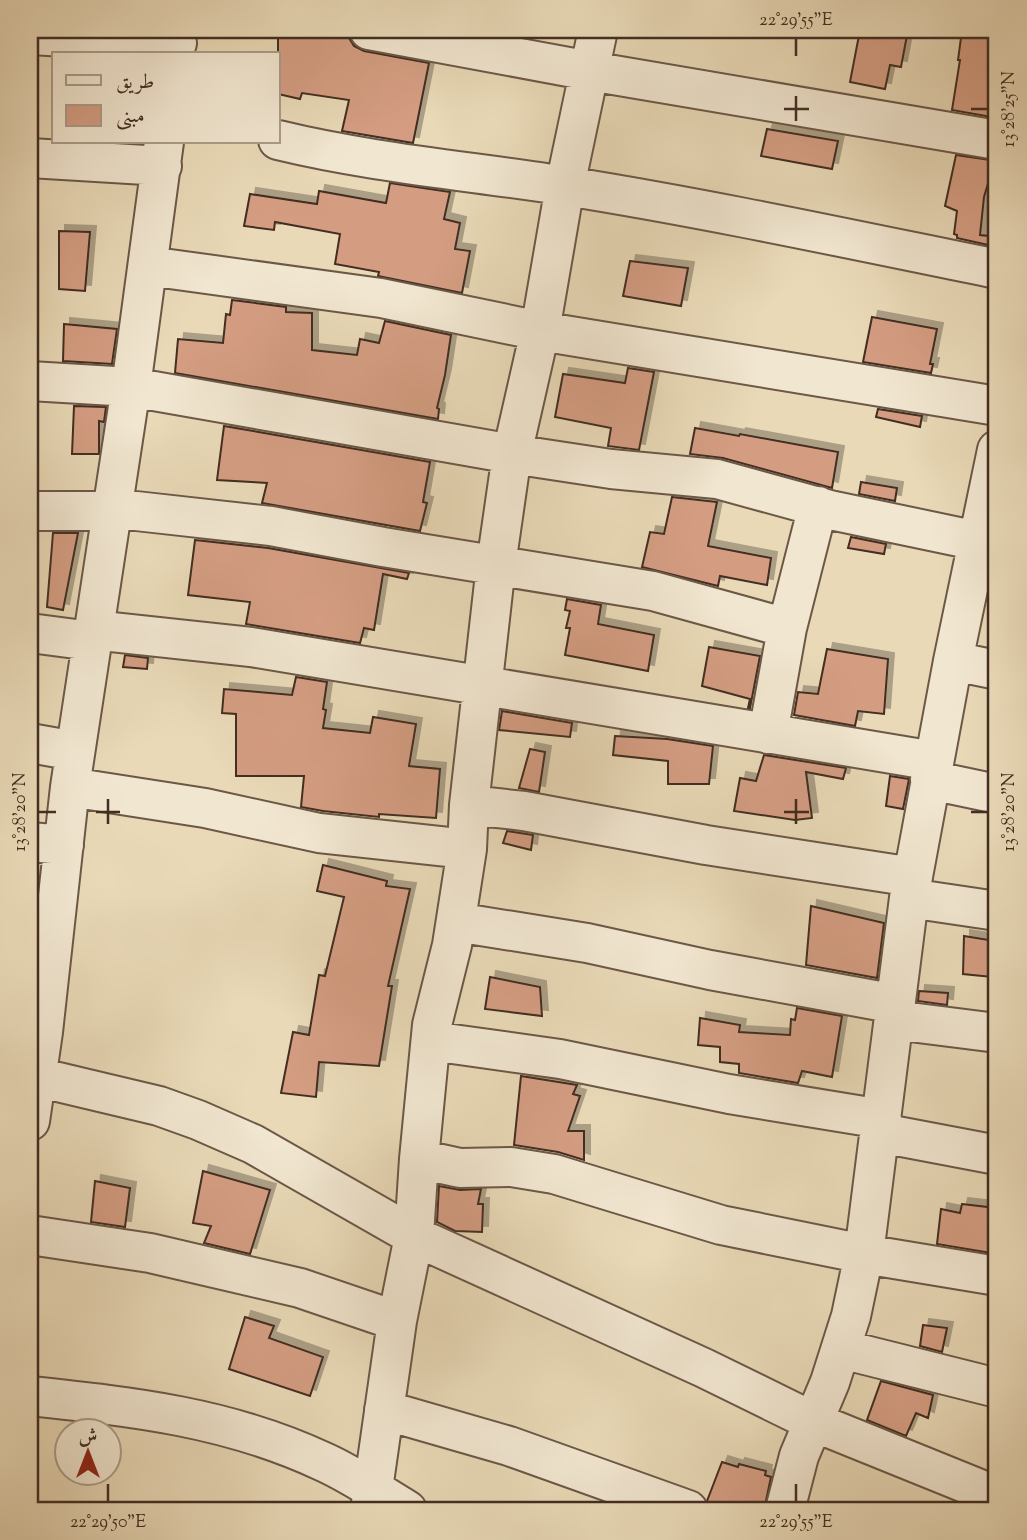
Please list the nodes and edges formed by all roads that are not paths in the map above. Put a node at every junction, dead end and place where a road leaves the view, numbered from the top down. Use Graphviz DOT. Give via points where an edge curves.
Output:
graph roads {
  1 [pos="369,30"];
  2 [pos="598,30"];
  3 [pos="30,35"];
  4 [pos="177,42"];
  5 [pos="590,71"];
  6 [pos="280,140"];
  7 [pos="997,141"];
  8 [pos="163,154"];
  9 [pos="30,158"];
  10 [pos="565,186"];
  11 [pos="148,266"];
  12 [pos="997,269"];
  13 [pos="540,331"];
  14 [pos="30,381"];
  15 [pos="131,387"];
  16 [pos="997,406"];
  17 [pos="997,450"];
  18 [pos="512,454"];
  19 [pos="818,506"];
  20 [pos="30,511"];
  21 [pos="112,511"];
  22 [pos="988,544"];
  23 [pos="496,565"];
  24 [pos="787,628"];
  25 [pos="30,633"];
  26 [pos="92,635"];
  27 [pos="953,662"];
  28 [pos="997,670"];
  29 [pos="483,686"];
  30 [pos="768,734"];
  31 [pos="30,743"];
  32 [pos="73,769"];
  33 [pos="932,771"];
  34 [pos="997,794"];
  35 [pos="469,805"];
  36 [pos="47,843"];
  37 [pos="467,849"];
  38 [pos="911,888"];
  39 [pos="997,911"];
  40 [pos="456,922"];
  41 [pos="895,1012"];
  42 [pos="997,1034"];
  43 [pos="431,1041"];
  44 [pos="36,1055"];
  45 [pos="30,1121"];
  46 [pos="881,1126"];
  47 [pos="997,1155"];
  48 [pos="419,1159"];
  49 [pos="30,1235"];
  50 [pos="414,1236"];
  51 [pos="864,1254"];
  52 [pos="997,1276"];
  53 [pos="397,1321"];
  54 [pos="841,1349"];
  55 [pos="997,1388"];
  56 [pos="30,1396"];
  57 [pos="384,1410"];
  58 [pos="814,1422"];
  59 [pos="997,1496"];
  60 [pos="371,1500"];
  61 [pos="407,1510"];
  62 [pos="688,1510"];
  63 [pos="785,1510"];
  1 -- 5 [label="street"];
  2 -- 5 [label="street"];
  3 -- 4 [label="street"];
  5 -- 7 [label="street"];
  5 -- 10 [label="street"];
  6 -- 10 [label="street" via="408,165"];
  8 -- 9 [label="street"];
  8 -- 11 [label="street"];
  10 -- 12 [label="street"];
  10 -- 13 [label="street"];
  11 -- 13 [label="street" via="381,299"];
  11 -- 15 [label="street"];
  13 -- 16 [label="street"];
  13 -- 18 [label="street"];
  14 -- 15 [label="street"];
  15 -- 18 [label="street"];
  15 -- 21 [label="street"];
  17 -- 22 [label="street"];
  18 -- 19 [label="street" via="716,479"];
  18 -- 23 [label="street"];
  19 -- 22 [label="street"];
  19 -- 24 [label="street"];
  20 -- 21 [label="street"];
  21 -- 23 [label="street" via="271,526"];
  21 -- 26 [label="street"];
  22 -- 27 [label="street"];
  23 -- 24 [label="street" via="653,591"];
  23 -- 29 [label="street"];
  24 -- 30 [label="street"];
  25 -- 26 [label="street"];
  26 -- 29 [label="street" via="251,647"];
  26 -- 32 [label="street"];
  27 -- 28 [label="street"];
  27 -- 33 [label="street"];
  29 -- 30 [label="street"];
  29 -- 35 [label="street"];
  30 -- 33 [label="street"];
  31 -- 32 [label="street"];
  32 -- 36 [label="street"];
  32 -- 37 [label="street" via="205,808 319,833"];
  33 -- 34 [label="street"];
  33 -- 38 [label="street"];
  35 -- 37 [label="street"];
  35 -- 38 [label="street" via="706,845"];
  36 -- 44 [label="street"];
  37 -- 40 [label="street"];
  38 -- 39 [label="street"];
  38 -- 41 [label="street"];
  40 -- 41 [label="street" via="587,943"];
  40 -- 43 [label="street"];
  41 -- 42 [label="street"];
  41 -- 46 [label="street"];
  43 -- 46 [label="street" via="560,1059"];
  43 -- 48 [label="street"];
  44 -- 45 [label="street"];
  44 -- 50 [label="street" via="253,1144"];
  46 -- 47 [label="street"];
  46 -- 51 [label="street"];
  48 -- 50 [label="street"];
  48 -- 51 [label="street" via="460,1168 511,1167 554,1174 720,1225"];
  49 -- 53 [label="street" via="150,1253 300,1288"];
  50 -- 53 [label="street"];
  50 -- 58 [label="street"];
  51 -- 52 [label="street"];
  51 -- 54 [label="street"];
  53 -- 57 [label="street"];
  54 -- 55 [label="street"];
  54 -- 58 [label="street"];
  56 -- 60 [label="street" via="172,1413 224,1425 326,1462"];
  57 -- 60 [label="street"];
  57 -- 62 [label="street" via="509,1446"];
  58 -- 59 [label="street"];
  58 -- 63 [label="street" via="799,1456"];
  60 -- 61 [label="street"];
}
